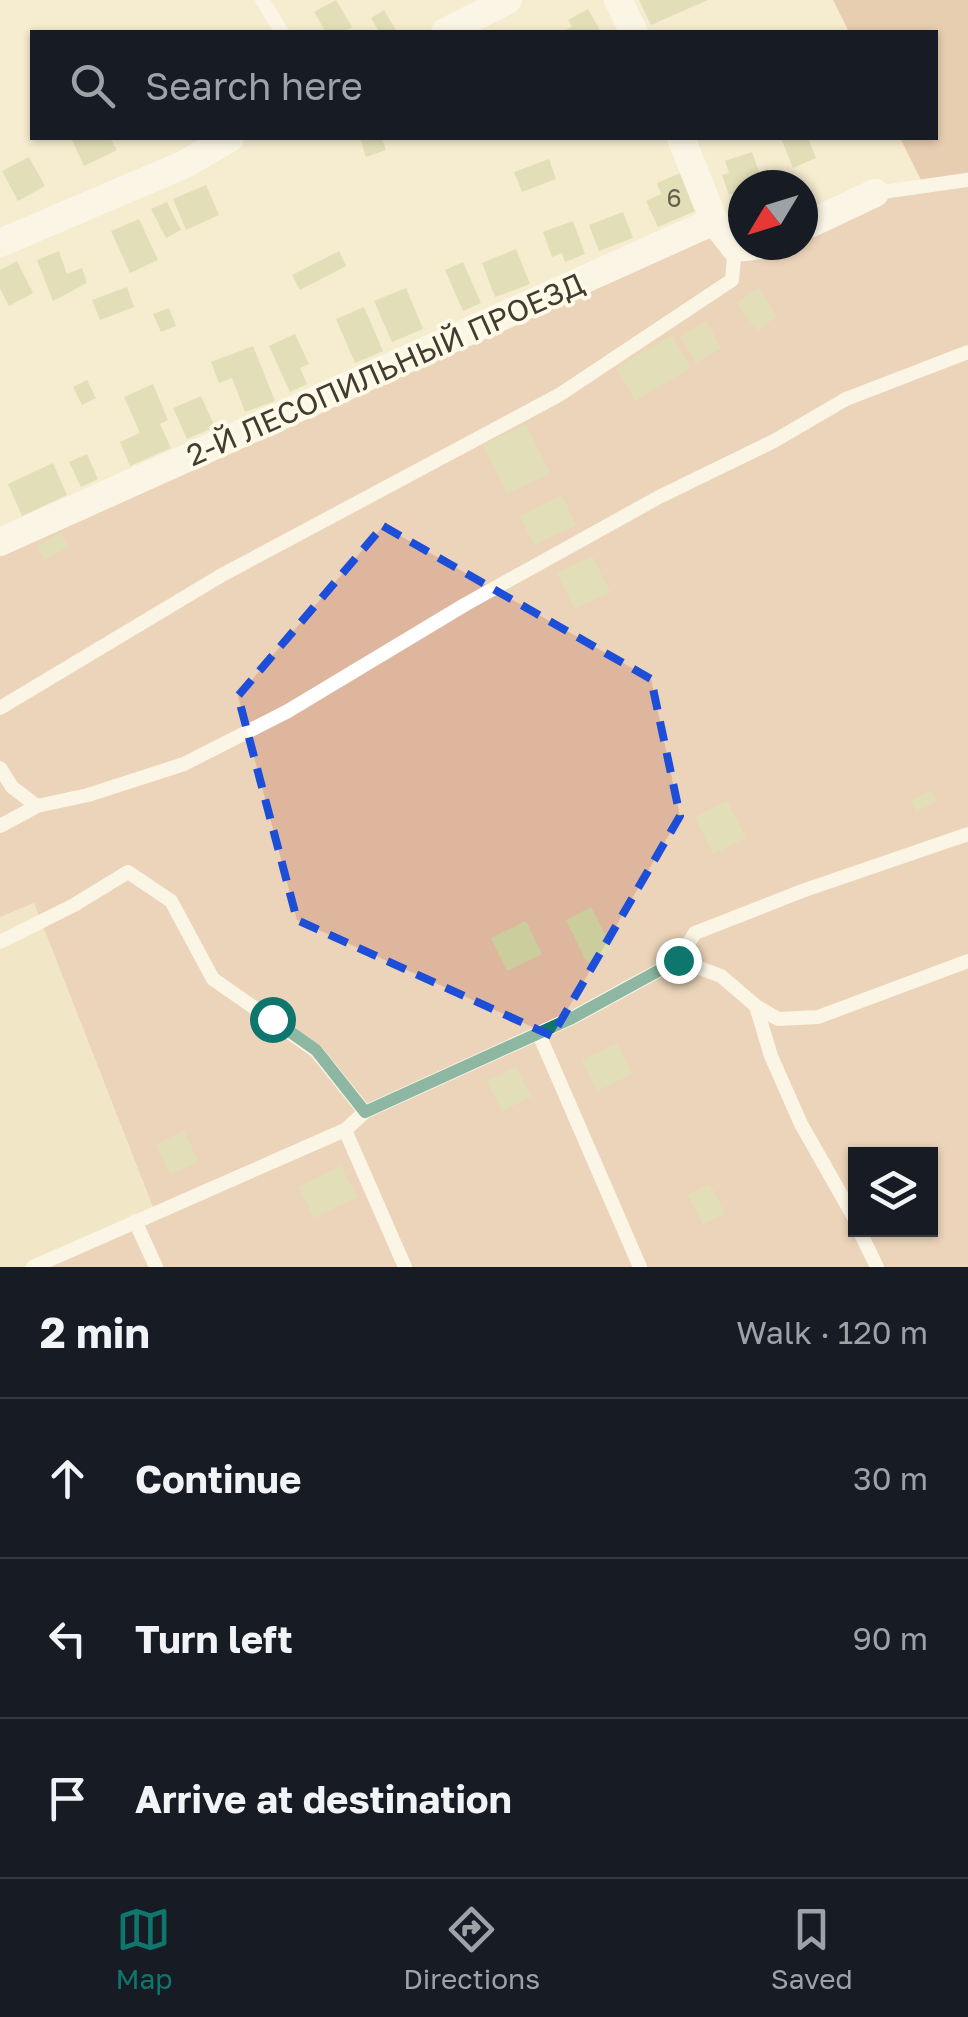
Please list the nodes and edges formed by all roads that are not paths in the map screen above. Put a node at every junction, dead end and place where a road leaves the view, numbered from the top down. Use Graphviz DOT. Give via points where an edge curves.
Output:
graph roads {
  1 [pos="262,0"];
  2 [pos="508,0"];
  3 [pos="618,0"];
  4 [pos="281,30"];
  5 [pos="449,30"];
  6 [pos="633,30"];
  7 [pos="227,140"];
  8 [pos="682,140"];
  9 [pos="968,180"];
  10 [pos="876,193"];
  11 [pos="818,219"];
  12 [pos="714,221"];
  13 [pos="728,231"];
  14 [pos="0,243"];
  15 [pos="742,260"];
  16 [pos="968,352"];
  17 [pos="0,542"];
  18 [pos="0,708"];
  19 [pos="0,768"];
  20 [pos="37,806"];
  21 [pos="0,826"];
  22 [pos="968,834"];
  23 [pos="0,942"];
  24 [pos="678,960"];
  25 [pos="968,961"];
  26 [pos="756,1006"];
  27 [pos="538,1032"];
  28 [pos="365,1112"];
  29 [pos="345,1130"];
  30 [pos="848,1207"];
  31 [pos="134,1222"];
  32 [pos="863,1237"];
  33 [pos="34,1267"];
  34 [pos="156,1267"];
  35 [pos="406,1267"];
  36 [pos="640,1267"];
  37 [pos="877,1267"];
  1 -- 4 [label="lane"];
  2 -- 5 [label="street"];
  3 -- 6 [label="street"];
  7 -- 14 [label="street"];
  8 -- 12 [label="street"];
  9 -- 10 [label="lane"];
  10 -- 11 [label="street"];
  12 -- 13 [label="street"];
  12 -- 17 [label="street, 2-Й ЛЕСОПИЛЬНЫЙ ПРОЕЗД"];
  15 -- 18 [label="lane" via="732,280 559,394 206,584"];
  16 -- 20 [label="lane" via="846,400 659,497 288,712 184,764"];
  19 -- 20 [label="lane"];
  20 -- 21 [label="lane"];
  22 -- 24 [label="lane" via="695,933"];
  23 -- 28 [label="lane" via="128,872 171,902 213,978 316,1050"];
  24 -- 26 [label="lane" via="721,976"];
  24 -- 27 [label="lane"];
  25 -- 26 [label="lane" via="818,1017 778,1019"];
  26 -- 30 [label="lane" via="800,1124"];
  27 -- 28 [label="lane"];
  27 -- 36 [label="lane"];
  28 -- 29 [label="lane"];
  29 -- 31 [label="lane"];
  29 -- 35 [label="lane"];
  31 -- 33 [label="lane"];
  31 -- 34 [label="lane"];
  32 -- 37 [label="lane"];
}
